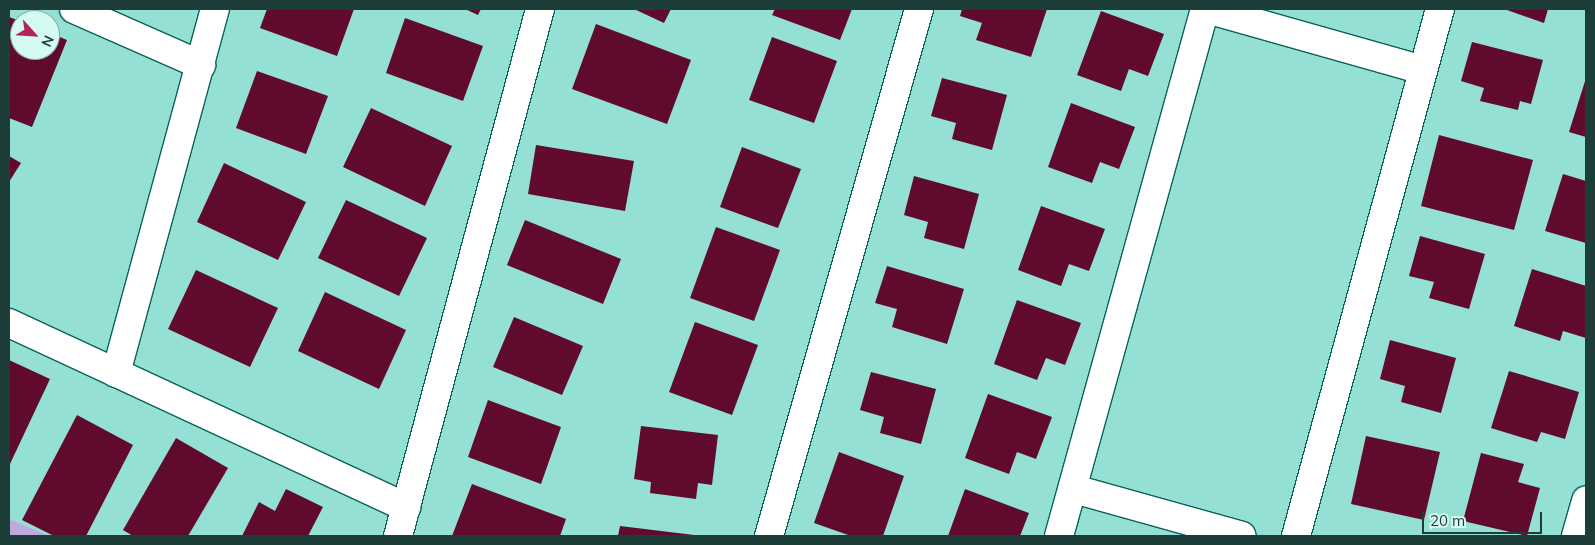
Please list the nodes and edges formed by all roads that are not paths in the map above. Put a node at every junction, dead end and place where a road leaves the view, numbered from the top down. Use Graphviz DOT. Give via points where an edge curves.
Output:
graph roads {
  1 [pos="74,9"];
  2 [pos="215,9"];
  3 [pos="540,9"];
  4 [pos="919,9"];
  5 [pos="1206,9"];
  6 [pos="1440,9"];
  7 [pos="200,65"];
  8 [pos="1423,70"];
  9 [pos="9,323"];
  10 [pos="116,372"];
  11 [pos="1074,489"];
  12 [pos="1586,500"];
  13 [pos="406,507"];
  14 [pos="398,536"];
  15 [pos="769,536"];
  16 [pos="1059,536"];
  17 [pos="1242,536"];
  18 [pos="1296,536"];
  19 [pos="1576,536"];
  1 -- 7 [label="street"];
  2 -- 7 [label="street"];
  3 -- 13 [label="street"];
  4 -- 15 [label="street"];
  5 -- 8 [label="street"];
  5 -- 11 [label="street"];
  6 -- 8 [label="street"];
  7 -- 10 [label="street"];
  8 -- 18 [label="street"];
  9 -- 10 [label="street"];
  10 -- 13 [label="street"];
  11 -- 16 [label="street"];
  11 -- 17 [label="street"];
  12 -- 19 [label="street"];
  13 -- 14 [label="street"];
}
